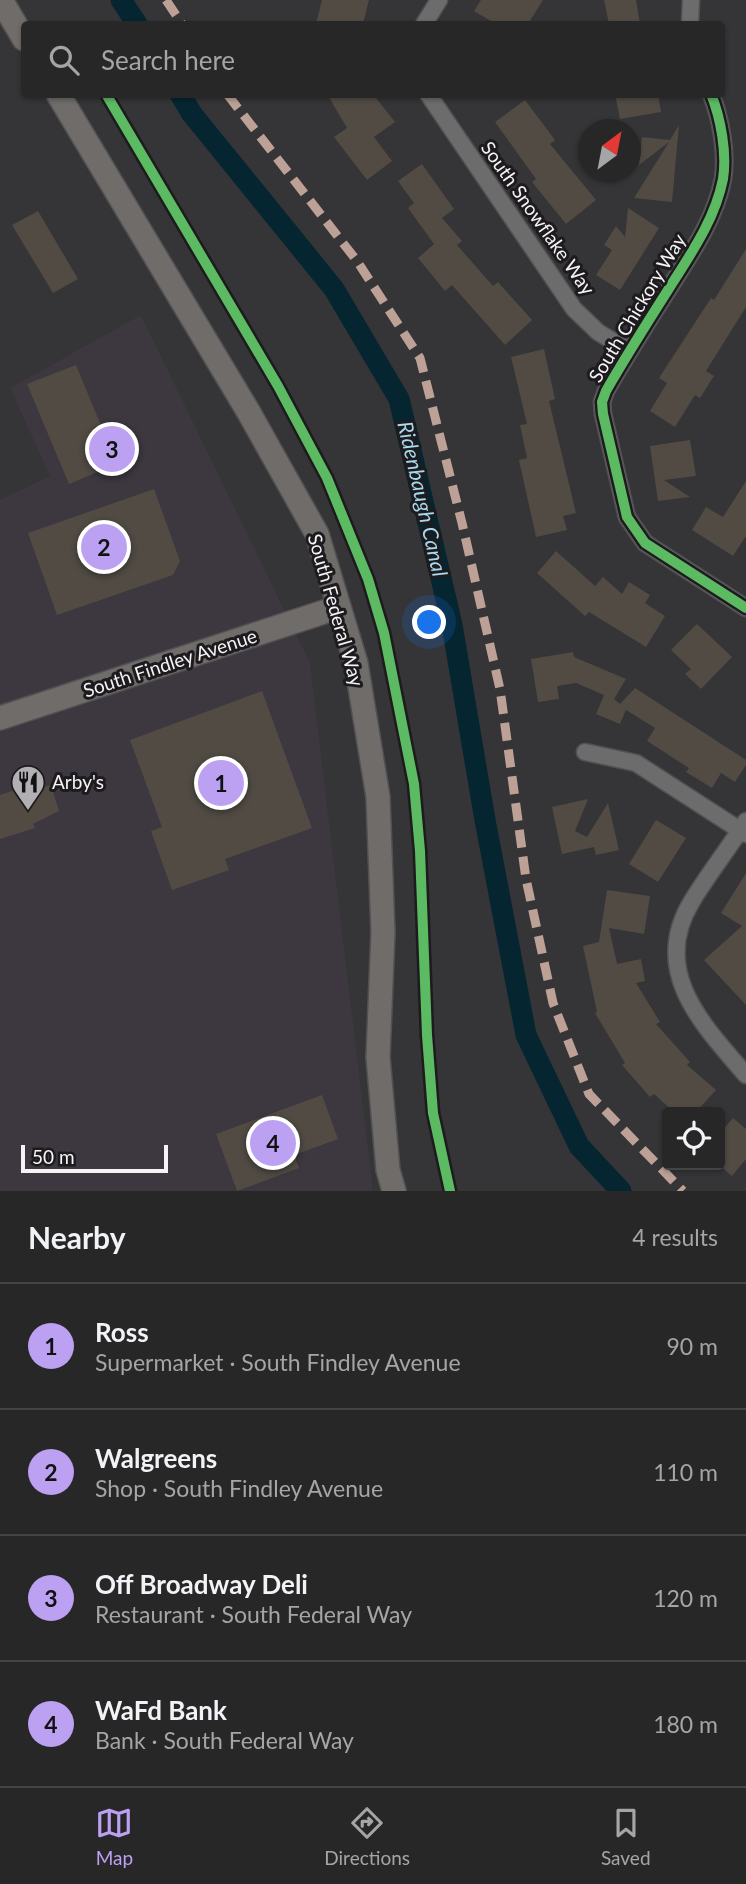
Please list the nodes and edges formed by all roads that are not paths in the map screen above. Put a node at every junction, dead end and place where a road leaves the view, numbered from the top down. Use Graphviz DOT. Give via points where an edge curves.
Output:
graph roads {
  1 [pos="1,0"];
  2 [pos="439,0"];
  3 [pos="691,0"];
  4 [pos="426,21"];
  5 [pos="690,21"];
  6 [pos="21,33"];
  7 [pos="60,98"];
  8 [pos="431,98"];
  9 [pos="713,98"];
  10 [pos="629,351"];
  11 [pos="339,607"];
  12 [pos="746,608"];
  13 [pos="0,718"];
  14 [pos="585,752"];
  15 [pos="744,828"];
  16 [pos="746,1075"];
  17 [pos="394,1191"];
  1 -- 6 [label="main road"];
  2 -- 4 [label="street"];
  3 -- 5 [label="street"];
  7 -- 11 [label="main road, South Federal Way" via="317,534"];
  8 -- 10 [label="street, South Snowflake Way" via="575,309 598,332"];
  9 -- 10 [label="street, South Chickory Way" via="723,178 713,211"];
  10 -- 12 [label="street, South Chickory Way" via="602,402 628,517 645,543"];
  11 -- 13 [label="main road, South Findley Avenue"];
  11 -- 17 [label="main road, South Federal Way" via="356,663 378,796 383,932 378,1058"];
  14 -- 15 [label="street" via="636,763"];
  15 -- 16 [label="street" via="690,904 676,949 687,999"];
}
